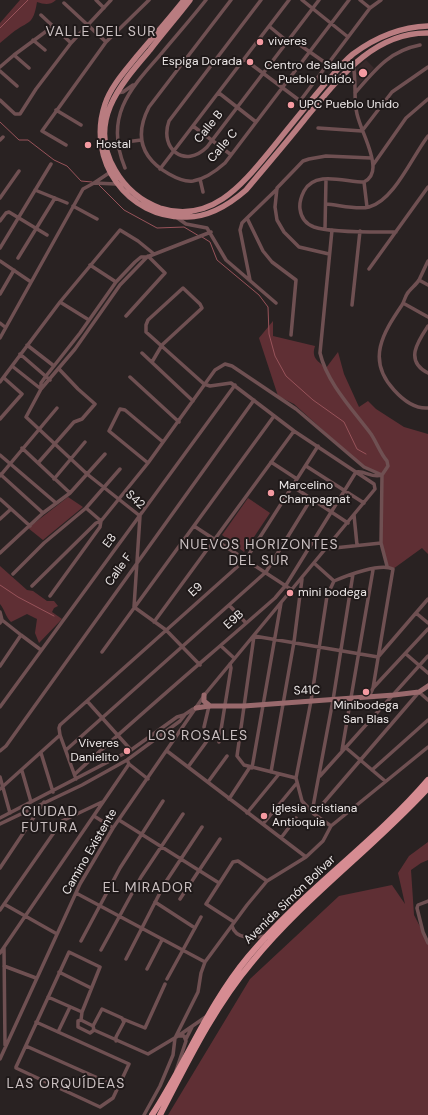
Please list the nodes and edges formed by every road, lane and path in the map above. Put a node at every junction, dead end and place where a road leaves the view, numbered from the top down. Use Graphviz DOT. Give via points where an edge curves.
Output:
graph roads {
  1 [pos="96,0"];
  2 [pos="111,0"];
  3 [pos="149,0"];
  4 [pos="184,0"];
  5 [pos="190,0"];
  6 [pos="206,0"];
  7 [pos="231,0"];
  8 [pos="261,0"];
  9 [pos="289,0"];
  10 [pos="302,0"];
  11 [pos="319,0"];
  12 [pos="349,0"];
  13 [pos="360,0"];
  14 [pos="381,0"];
  15 [pos="64,3"];
  16 [pos="104,8"];
  17 [pos="313,8"];
  18 [pos="370,8"];
  19 [pos="41,14"];
  20 [pos="331,23"];
  21 [pos="88,25"];
  22 [pos="428,26"];
  23 [pos="52,27"];
  24 [pos="270,28"];
  25 [pos="428,33"];
  26 [pos="348,37"];
  27 [pos="289,39"];
  28 [pos="33,40"];
  29 [pos="106,42"];
  30 [pos="71,43"];
  31 [pos="420,45"];
  32 [pos="45,50"];
  33 [pos="309,52"];
  34 [pos="14,55"];
  35 [pos="244,59"];
  36 [pos="327,64"];
  37 [pos="353,65"];
  38 [pos="428,66"];
  39 [pos="0,67"];
  40 [pos="29,68"];
  41 [pos="0,71"];
  42 [pos="263,73"];
  43 [pos="133,85"];
  44 [pos="17,86"];
  45 [pos="282,87"];
  46 [pos="116,93"];
  47 [pos="219,93"];
  48 [pos="356,93"];
  49 [pos="428,99"];
  50 [pos="0,100"];
  51 [pos="300,101"];
  52 [pos="307,106"];
  53 [pos="237,108"];
  54 [pos="56,110"];
  55 [pos="256,122"];
  56 [pos="81,125"];
  57 [pos="193,126"];
  58 [pos="318,128"];
  59 [pos="362,131"];
  60 [pos="428,136"];
  61 [pos="141,140"];
  62 [pos="212,140"];
  63 [pos="118,143"];
  64 [pos="66,145"];
  65 [pos="174,152"];
  66 [pos="230,154"];
  67 [pos="371,158"];
  68 [pos="51,164"];
  69 [pos="373,165"];
  70 [pos="125,168"];
  71 [pos="160,169"];
  72 [pos="18,171"];
  73 [pos="109,173"];
  74 [pos="200,179"];
  75 [pos="326,179"];
  76 [pos="364,182"];
  77 [pos="94,184"];
  78 [pos="116,184"];
  79 [pos="428,187"];
  80 [pos="278,188"];
  81 [pos="35,190"];
  82 [pos="204,192"];
  83 [pos="0,198"];
  84 [pos="55,198"];
  85 [pos="67,203"];
  86 [pos="326,204"];
  87 [pos="73,206"];
  88 [pos="368,207"];
  89 [pos="176,217"];
  90 [pos="19,218"];
  91 [pos="247,218"];
  92 [pos="97,219"];
  93 [pos="0,221"];
  94 [pos="35,228"];
  95 [pos="326,229"];
  96 [pos="332,230"];
  97 [pos="360,231"];
  98 [pos="211,232"];
  99 [pos="396,232"];
  100 [pos="48,235"];
  101 [pos="0,248"];
  102 [pos="154,254"];
  103 [pos="329,254"];
  104 [pos="148,257"];
  105 [pos="18,258"];
  106 [pos="0,261"];
  107 [pos="428,261"];
  108 [pos="90,265"];
  109 [pos="369,269"];
  110 [pos="14,270"];
  111 [pos="250,280"];
  112 [pos="419,280"];
  113 [pos="31,282"];
  114 [pos="116,282"];
  115 [pos="428,284"];
  116 [pos="0,294"];
  117 [pos="60,302"];
  118 [pos="276,303"];
  119 [pos="403,303"];
  120 [pos="352,305"];
  121 [pos="126,316"];
  122 [pos="428,317"];
  123 [pos="89,320"];
  124 [pos="0,323"];
  125 [pos="428,326"];
  126 [pos="5,327"];
  127 [pos="80,332"];
  128 [pos="291,335"];
  129 [pos="85,336"];
  130 [pos="0,338"];
  131 [pos="27,345"];
  132 [pos="162,345"];
  133 [pos="142,353"];
  134 [pos="20,354"];
  135 [pos="152,362"];
  136 [pos="12,366"];
  137 [pos="54,366"];
  138 [pos="59,369"];
  139 [pos="428,373"];
  140 [pos="46,376"];
  141 [pos="130,377"];
  142 [pos="4,378"];
  143 [pos="50,380"];
  144 [pos="0,382"];
  145 [pos="204,384"];
  146 [pos="235,385"];
  147 [pos="41,389"];
  148 [pos="254,400"];
  149 [pos="193,401"];
  150 [pos="57,408"];
  151 [pos="428,408"];
  152 [pos="274,416"];
  153 [pos="0,419"];
  154 [pos="179,422"];
  155 [pos="38,430"];
  156 [pos="294,431"];
  157 [pos="85,442"];
  158 [pos="163,442"];
  159 [pos="54,444"];
  160 [pos="318,446"];
  161 [pos="22,448"];
  162 [pos="105,454"];
  163 [pos="0,455"];
  164 [pos="70,459"];
  165 [pos="271,462"];
  166 [pos="10,463"];
  167 [pos="38,463"];
  168 [pos="148,463"];
  169 [pos="306,466"];
  170 [pos="120,469"];
  171 [pos="356,472"];
  172 [pos="87,474"];
  173 [pos="0,475"];
  174 [pos="382,475"];
  175 [pos="54,479"];
  176 [pos="297,479"];
  177 [pos="292,486"];
  178 [pos="104,488"];
  179 [pos="345,490"];
  180 [pos="70,493"];
  181 [pos="0,499"];
  182 [pos="120,499"];
  183 [pos="311,499"];
  184 [pos="364,502"];
  185 [pos="56,503"];
  186 [pos="86,508"];
  187 [pos="11,509"];
  188 [pos="331,512"];
  189 [pos="43,513"];
  190 [pos="354,515"];
  191 [pos="140,516"];
  192 [pos="0,519"];
  193 [pos="101,521"];
  194 [pos="348,523"];
  195 [pos="30,526"];
  196 [pos="194,526"];
  197 [pos="216,540"];
  198 [pos="381,543"];
  199 [pos="357,545"];
  200 [pos="324,549"];
  201 [pos="0,553"];
  202 [pos="246,559"];
  203 [pos="137,563"];
  204 [pos="314,563"];
  205 [pos="387,566"];
  206 [pos="373,570"];
  207 [pos="266,572"];
  208 [pos="13,574"];
  209 [pos="353,574"];
  210 [pos="302,578"];
  211 [pos="334,581"];
  212 [pos="286,585"];
  213 [pos="32,586"];
  214 [pos="292,590"];
  215 [pos="50,596"];
  216 [pos="428,598"];
  217 [pos="281,602"];
  218 [pos="229,605"];
  219 [pos="134,607"];
  220 [pos="0,612"];
  221 [pos="416,613"];
  222 [pos="1,621"];
  223 [pos="154,622"];
  224 [pos="246,623"];
  225 [pos="428,623"];
  226 [pos="428,629"];
  227 [pos="166,630"];
  228 [pos="21,635"];
  229 [pos="254,636"];
  230 [pos="275,640"];
  231 [pos="294,642"];
  232 [pos="221,646"];
  233 [pos="184,647"];
  234 [pos="319,647"];
  235 [pos="41,650"];
  236 [pos="340,650"];
  237 [pos="102,652"];
  238 [pos="358,654"];
  239 [pos="406,654"];
  240 [pos="428,656"];
  241 [pos="378,657"];
  242 [pos="234,658"];
  243 [pos="200,664"];
  244 [pos="230,664"];
  245 [pos="0,666"];
  246 [pos="420,666"];
  247 [pos="428,673"];
  248 [pos="428,686"];
  249 [pos="373,688"];
  250 [pos="419,692"];
  251 [pos="204,695"];
  252 [pos="394,695"];
  253 [pos="0,697"];
  254 [pos="369,697"];
  255 [pos="352,698"];
  256 [pos="5,700"];
  257 [pos="333,700"];
  258 [pos="428,700"];
  259 [pos="87,701"];
  260 [pos="311,701"];
  261 [pos="284,702"];
  262 [pos="264,704"];
  263 [pos="209,706"];
  264 [pos="225,706"];
  265 [pos="244,706"];
  266 [pos="0,707"];
  267 [pos="196,708"];
  268 [pos="184,715"];
  269 [pos="102,718"];
  270 [pos="428,720"];
  271 [pos="204,727"];
  272 [pos="118,734"];
  273 [pos="60,735"];
  274 [pos="207,741"];
  275 [pos="219,742"];
  276 [pos="345,746"];
  277 [pos="428,747"];
  278 [pos="66,750"];
  279 [pos="131,750"];
  280 [pos="342,750"];
  281 [pos="0,751"];
  282 [pos="167,751"];
  283 [pos="41,753"];
  284 [pos="227,756"];
  285 [pos="360,760"];
  286 [pos="128,762"];
  287 [pos="188,767"];
  288 [pos="251,768"];
  289 [pos="372,770"];
  290 [pos="22,771"];
  291 [pos="271,772"];
  292 [pos="75,774"];
  293 [pos="279,774"];
  294 [pos="0,777"];
  295 [pos="319,777"];
  296 [pos="296,778"];
  297 [pos="76,779"];
  298 [pos="148,779"];
  299 [pos="385,780"];
  300 [pos="428,780"];
  301 [pos="208,782"];
  302 [pos="296,784"];
  303 [pos="1,788"];
  304 [pos="428,788"];
  305 [pos="53,792"];
  306 [pos="229,799"];
  307 [pos="163,801"];
  308 [pos="31,802"];
  309 [pos="45,802"];
  310 [pos="103,802"];
  311 [pos="10,813"];
  312 [pos="247,813"];
  313 [pos="313,813"];
  314 [pos="183,814"];
  315 [pos="94,816"];
  316 [pos="0,818"];
  317 [pos="296,818"];
  318 [pos="119,820"];
  319 [pos="0,824"];
  320 [pos="263,824"];
  321 [pos="331,826"];
  322 [pos="202,827"];
  323 [pos="113,828"];
  324 [pos="142,834"];
  325 [pos="281,838"];
  326 [pos="220,839"];
  327 [pos="161,846"];
  328 [pos="306,857"];
  329 [pos="181,858"];
  330 [pos="0,868"];
  331 [pos="200,870"];
  332 [pos="334,876"];
  333 [pos="267,881"];
  334 [pos="219,883"];
  335 [pos="76,893"];
  336 [pos="180,899"];
  337 [pos="428,901"];
  338 [pos="155,902"];
  339 [pos="4,904"];
  340 [pos="100,906"];
  341 [pos="0,910"];
  342 [pos="120,916"];
  343 [pos="25,917"];
  344 [pos="201,917"];
  345 [pos="234,922"];
  346 [pos="232,926"];
  347 [pos="141,928"];
  348 [pos="195,928"];
  349 [pos="57,934"];
  350 [pos="266,936"];
  351 [pos="162,940"];
  352 [pos="81,942"];
  353 [pos="428,943"];
  354 [pos="4,948"];
  355 [pos="101,950"];
  356 [pos="183,951"];
  357 [pos="0,953"];
  358 [pos="126,959"];
  359 [pos="205,962"];
  360 [pos="4,966"];
  361 [pos="147,969"];
  362 [pos="59,972"];
  363 [pos="36,978"];
  364 [pos="167,979"];
  365 [pos="165,984"];
  366 [pos="91,988"];
  367 [pos="48,997"];
  368 [pos="70,1007"];
  369 [pos="82,1012"];
  370 [pos="207,1015"];
  371 [pos="124,1019"];
  372 [pos="81,1020"];
  373 [pos="36,1022"];
  374 [pos="192,1026"];
  375 [pos="93,1028"];
  376 [pos="58,1032"];
  377 [pos="177,1037"];
  378 [pos="186,1038"];
  379 [pos="116,1041"];
  380 [pos="26,1046"];
  381 [pos="5,1048"];
  382 [pos="0,1059"];
  383 [pos="176,1073"];
  384 [pos="118,1087"];
  385 [pos="144,1115"];
  386 [pos="152,1115"];
  387 [pos="160,1115"];
  1 -- 16 [label="street"];
  2 -- 16 [label="street"];
  3 -- 29 [label="street"];
  4 -- 73 [label="main road" via="119,78 105,103 100,137"];
  5 -- 46 [label="main road"];
  6 -- 43 [label="street"];
  7 -- 61 [label="street" via="148,107 141,128"];
  8 -- 65 [label="street" via="169,121 166,137 169,147"];
  9 -- 24 [label="street"];
  10 -- 17 [label="street"];
  11 -- 17 [label="street, Calle B"];
  12 -- 20 [label="street, Calle C"];
  13 -- 18 [label="street"];
  14 -- 18 [label="street"];
  15 -- 21 [label="street"];
  16 -- 21 [label="street"];
  17 -- 20 [label="street"];
  17 -- 27 [label="street, Calle B"];
  18 -- 26 [label="street"];
  19 -- 23 [label="street"];
  20 -- 26 [label="street"];
  20 -- 33 [label="street, Calle C"];
  21 -- 29 [label="street"];
  21 -- 30 [label="street"];
  22 -- 52 [label="main road" via="395,31 373,41 343,63"];
  23 -- 28 [label="street"];
  23 -- 30 [label="street"];
  24 -- 27 [label="street"];
  24 -- 35 [label="street"];
  25 -- 37 [label="main road" via="411,34 388,41 364,55"];
  26 -- 36 [label="street"];
  27 -- 33 [label="street"];
  27 -- 42 [label="street, Calle B"];
  28 -- 32 [label="street"];
  28 -- 34 [label="street"];
  29 -- 54 [label="street"];
  30 -- 50 [label="street" via="19,115"];
  31 -- 48 [label="street" via="404,48 391,57 378,67"];
  33 -- 36 [label="street"];
  33 -- 45 [label="street, Calle C"];
  34 -- 39 [label="street"];
  34 -- 40 [label="street"];
  35 -- 42 [label="street"];
  35 -- 47 [label="street"];
  36 -- 51 [label="street"];
  37 -- 48 [label="street"];
  37 -- 89 [label="main road" via="336,81 246,190 218,209 197,216"];
  38 -- 59 [label="street" via="392,92"];
  41 -- 44 [label="street"];
  42 -- 45 [label="street"];
  42 -- 53 [label="street, Calle B"];
  43 -- 46 [label="street" via="123,92"];
  43 -- 63 [label="street" via="119,118"];
  45 -- 51 [label="street"];
  45 -- 55 [label="street, Calle C"];
  46 -- 52 [label="main road" via="109,106 106,122 105,139 110,162 122,183 135,196 172,211 199,209 226,198 243,184"];
  47 -- 53 [label="street"];
  47 -- 57 [label="street"];
  48 -- 59 [label="street" via="357,114"];
  49 -- 69 [label="street" via="406,118"];
  51 -- 52 [label="street"];
  53 -- 55 [label="street"];
  53 -- 62 [label="street, Calle B"];
  54 -- 56 [label="street"];
  54 -- 64 [label="street" via="42,131"];
  55 -- 66 [label="street, Calle C"];
  57 -- 62 [label="street"];
  57 -- 65 [label="street"];
  58 -- 59 [label="street"];
  59 -- 67 [label="street"];
  60 -- 88 [label="street" via="390,193 378,204"];
  61 -- 63 [label="street"];
  61 -- 71 [label="street, Calle C" via="149,159"];
  62 -- 65 [label="street, Calle B" via="195,156 189,157"];
  62 -- 66 [label="street"];
  63 -- 70 [label="street"];
  65 -- 71 [label="street"];
  66 -- 74 [label="street, Calle C" via="218,169"];
  67 -- 69 [label="street"];
  67 -- 80 [label="street" via="326,156 309,159 303,161"];
  68 -- 81 [label="street"];
  69 -- 76 [label="street" via="371,176"];
  71 -- 74 [label="street, Calle C" via="180,179"];
  72 -- 83 [label="street"];
  73 -- 77 [label="street"];
  73 -- 78 [label="main road"];
  74 -- 82 [label="street"];
  75 -- 76 [label="street"];
  75 -- 86 [label="street"];
  75 -- 95 [label="street" via="316,180 305,189 299,203 303,219 308,224"];
  76 -- 88 [label="street"];
  77 -- 78 [label="street"];
  77 -- 87 [label="street" via="85,187"];
  78 -- 89 [label="main road" via="140,206"];
  79 -- 99 [label="street"];
  80 -- 91 [label="street"];
  80 -- 103 [label="street" via="275,207 277,220 284,232 299,247"];
  81 -- 84 [label="street"];
  81 -- 90 [label="street"];
  84 -- 85 [label="street"];
  84 -- 94 [label="street"];
  86 -- 88 [label="street"];
  86 -- 95 [label="street"];
  87 -- 92 [label="street"];
  87 -- 113 [label="street"];
  89 -- 98 [label="street" via="186,224 206,228"];
  90 -- 93 [label="street" via="9,212"];
  90 -- 94 [label="street"];
  90 -- 101 [label="street"];
  91 -- 111 [label="street" via="240,230"];
  91 -- 128 [label="street" via="262,251 296,280"];
  94 -- 100 [label="street"];
  94 -- 105 [label="street"];
  95 -- 96 [label="street"];
  96 -- 97 [label="street"];
  96 -- 103 [label="street"];
  97 -- 99 [label="street"];
  97 -- 120 [label="street"];
  98 -- 102 [label="street"];
  98 -- 111 [label="street" via="226,260"];
  99 -- 109 [label="street"];
  102 -- 104 [label="street"];
  102 -- 108 [label="street" via="120,230"];
  103 -- 174 [label="street" via="320,353 353,413 370,433 387,461 388,466"];
  104 -- 114 [label="street" via="141,257"];
  104 -- 121 [label="street" via="165,273"];
  104 -- 129 [label="street" via="120,285"];
  106 -- 110 [label="street"];
  107 -- 112 [label="street"];
  108 -- 114 [label="street"];
  108 -- 117 [label="street"];
  110 -- 113 [label="street"];
  110 -- 116 [label="street"];
  111 -- 118 [label="street"];
  112 -- 115 [label="street"];
  112 -- 119 [label="street"];
  113 -- 126 [label="street"];
  114 -- 123 [label="street"];
  117 -- 123 [label="street"];
  117 -- 131 [label="street"];
  119 -- 122 [label="street"];
  119 -- 151 [label="street" via="382,337 380,358 383,372 399,396 410,404"];
  123 -- 127 [label="street"];
  124 -- 126 [label="street"];
  125 -- 139 [label="street" via="416,346 415,358 419,366"];
  126 -- 130 [label="street"];
  127 -- 129 [label="street"];
  127 -- 137 [label="street"];
  129 -- 138 [label="street"];
  131 -- 134 [label="street"];
  131 -- 137 [label="street"];
  132 -- 132 [label="street" via="201,309 202,305 183,288 146,324 146,332"];
  132 -- 135 [label="street"];
  132 -- 145 [label="street"];
  133 -- 135 [label="street"];
  134 -- 136 [label="street"];
  134 -- 140 [label="street"];
  135 -- 149 [label="street"];
  136 -- 142 [label="street"];
  136 -- 147 [label="street"];
  137 -- 140 [label="street"];
  138 -- 143 [label="street"];
  138 -- 159 [label="street" via="95,404"];
  140 -- 143 [label="street"];
  140 -- 147 [label="street" via="41,383"];
  141 -- 154 [label="street"];
  142 -- 144 [label="street"];
  142 -- 153 [label="street" via="22,394"];
  143 -- 147 [label="street"];
  145 -- 146 [label="street" via="210,386 228,382"];
  145 -- 149 [label="street"];
  145 -- 174 [label="street" via="215,370 224,364 232,366 296,409 364,467"];
  146 -- 148 [label="street"];
  146 -- 191 [label="street, E8"];
  147 -- 155 [label="street, S42" via="26,417"];
  148 -- 152 [label="street"];
  148 -- 203 [label="street, Calle F"];
  149 -- 154 [label="street"];
  150 -- 155 [label="street"];
  152 -- 156 [label="street"];
  152 -- 196 [label="street"];
  154 -- 158 [label="street"];
  155 -- 159 [label="street, S42"];
  155 -- 161 [label="street"];
  156 -- 160 [label="street"];
  156 -- 165 [label="street"];
  157 -- 164 [label="street"];
  158 -- 168 [label="street"];
  158 -- 168 [label="street" via="126,410 120,409 109,428 110,432"];
  159 -- 164 [label="street, S42"];
  159 -- 167 [label="street"];
  160 -- 169 [label="street, E9"];
  160 -- 171 [label="street"];
  161 -- 166 [label="street"];
  161 -- 167 [label="street"];
  162 -- 172 [label="street"];
  163 -- 166 [label="street"];
  164 -- 172 [label="street, S42"];
  164 -- 175 [label="street"];
  165 -- 176 [label="street"];
  165 -- 197 [label="street"];
  166 -- 173 [label="street"];
  166 -- 185 [label="street"];
  167 -- 175 [label="street"];
  168 -- 182 [label="street"];
  169 -- 176 [label="street, E9"];
  169 -- 179 [label="street"];
  170 -- 178 [label="street"];
  171 -- 174 [label="street" via="361,471 375,477"];
  171 -- 179 [label="street, E9B"];
  171 -- 184 [label="street, Camino Existente" via="375,486"];
  172 -- 178 [label="street, S42"];
  172 -- 180 [label="street"];
  173 -- 189 [label="street"];
  174 -- 198 [label="street"];
  175 -- 180 [label="street"];
  176 -- 177 [label="street, E9"];
  177 -- 183 [label="street"];
  177 -- 202 [label="street, E9"];
  178 -- 182 [label="street, S42"];
  178 -- 186 [label="street"];
  179 -- 184 [label="street"];
  179 -- 188 [label="street, E9B"];
  180 -- 185 [label="street"];
  181 -- 187 [label="street"];
  182 -- 191 [label="street, S42"];
  182 -- 193 [label="street"];
  183 -- 188 [label="street"];
  183 -- 207 [label="street"];
  184 -- 190 [label="street, Camino Existente"];
  185 -- 189 [label="street"];
  186 -- 193 [label="street"];
  186 -- 208 [label="street" via="44,542"];
  187 -- 192 [label="street"];
  187 -- 195 [label="street"];
  188 -- 194 [label="street"];
  188 -- 212 [label="street, E9B"];
  189 -- 195 [label="street"];
  190 -- 194 [label="street, Camino Existente"];
  190 -- 199 [label="street"];
  191 -- 203 [label="street, S42"];
  191 -- 235 [label="street, E8"];
  193 -- 213 [label="street"];
  193 -- 215 [label="street"];
  194 -- 200 [label="street, Camino Existente"];
  195 -- 201 [label="street"];
  196 -- 197 [label="street"];
  196 -- 219 [label="street"];
  197 -- 202 [label="street"];
  197 -- 223 [label="street"];
  198 -- 199 [label="street"];
  198 -- 205 [label="street"];
  199 -- 200 [label="street"];
  200 -- 204 [label="street, Camino Existente"];
  202 -- 207 [label="street"];
  202 -- 227 [label="street, E9"];
  203 -- 219 [label="street, S42"];
  203 -- 281 [label="street, Calle F"];
  204 -- 210 [label="street, Camino Existente"];
  204 -- 211 [label="street"];
  205 -- 206 [label="street"];
  205 -- 241 [label="street" via="393,569"];
  206 -- 209 [label="street"];
  206 -- 238 [label="street"];
  207 -- 212 [label="street"];
  207 -- 218 [label="street"];
  209 -- 211 [label="street"];
  209 -- 236 [label="street"];
  210 -- 214 [label="street, Camino Existente"];
  210 -- 231 [label="street"];
  211 -- 234 [label="street" via="327,596"];
  212 -- 214 [label="street"];
  212 -- 224 [label="street, E9B"];
  214 -- 217 [label="street, Camino Existente"];
  216 -- 221 [label="street"];
  217 -- 229 [label="street, Camino Existente"];
  217 -- 230 [label="street"];
  218 -- 224 [label="street"];
  218 -- 233 [label="street"];
  219 -- 223 [label="street"];
  219 -- 237 [label="street"];
  220 -- 222 [label="street"];
  221 -- 225 [label="street"];
  221 -- 241 [label="street"];
  222 -- 228 [label="street"];
  223 -- 227 [label="street"];
  224 -- 232 [label="street, E9B"];
  226 -- 239 [label="street"];
  227 -- 233 [label="street"];
  227 -- 259 [label="street, E9"];
  228 -- 235 [label="street"];
  228 -- 245 [label="street"];
  229 -- 230 [label="street"];
  229 -- 242 [label="street, Camino Existente"];
  229 -- 265 [label="street"];
  230 -- 231 [label="street"];
  230 -- 262 [label="street"];
  231 -- 234 [label="street"];
  231 -- 261 [label="street"];
  232 -- 242 [label="street"];
  232 -- 243 [label="street, E9B"];
  233 -- 243 [label="street"];
  233 -- 269 [label="street"];
  234 -- 236 [label="street"];
  234 -- 260 [label="street"];
  235 -- 256 [label="street, E8"];
  236 -- 238 [label="street"];
  236 -- 257 [label="street"];
  238 -- 241 [label="street"];
  238 -- 255 [label="street"];
  239 -- 246 [label="street"];
  239 -- 249 [label="street"];
  240 -- 246 [label="street"];
  241 -- 249 [label="street"];
  242 -- 244 [label="street, Camino Existente"];
  243 -- 272 [label="street, E9B"];
  244 -- 251 [label="street, Camino Existente"];
  244 -- 264 [label="street"];
  246 -- 247 [label="street"];
  246 -- 252 [label="street"];
  248 -- 250 [label="street"];
  249 -- 254 [label="street"];
  250 -- 252 [label="street, S41C"];
  250 -- 258 [label="street"];
  250 -- 285 [label="street"];
  251 -- 263 [label="street" via="204,701"];
  251 -- 267 [label="street, Camino Existente"];
  252 -- 254 [label="street, S41C"];
  252 -- 276 [label="street"];
  253 -- 256 [label="street"];
  254 -- 255 [label="street, S41C"];
  255 -- 257 [label="street, S41C"];
  255 -- 280 [label="street"];
  256 -- 266 [label="street, E8"];
  257 -- 260 [label="street, S41C"];
  257 -- 295 [label="street"];
  259 -- 269 [label="street"];
  259 -- 273 [label="street, E9" via="60,725"];
  260 -- 261 [label="street, S41C"];
  260 -- 296 [label="street"];
  261 -- 262 [label="street, S41C"];
  261 -- 291 [label="street"];
  262 -- 265 [label="street, S41C"];
  262 -- 288 [label="street"];
  263 -- 264 [label="street, S41C"];
  263 -- 267 [label="street, S41C"];
  263 -- 271 [label="street"];
  264 -- 265 [label="street, S41C"];
  264 -- 275 [label="street"];
  265 -- 288 [label="street" via="236,753 240,761"];
  267 -- 268 [label="street"];
  267 -- 282 [label="street, Camino Existente"];
  268 -- 279 [label="street" via="177,717"];
  268 -- 286 [label="street" via="180,721"];
  269 -- 272 [label="street"];
  269 -- 278 [label="street"];
  270 -- 289 [label="street"];
  272 -- 279 [label="street"];
  272 -- 292 [label="street, E9B"];
  273 -- 278 [label="street"];
  273 -- 283 [label="street"];
  274 -- 287 [label="street"];
  276 -- 280 [label="street"];
  276 -- 285 [label="street"];
  277 -- 299 [label="street"];
  278 -- 292 [label="street"];
  279 -- 297 [label="street"];
  280 -- 295 [label="street"];
  282 -- 287 [label="street"];
  282 -- 298 [label="street, Camino Existente"];
  283 -- 290 [label="street"];
  283 -- 305 [label="street"];
  284 -- 301 [label="street"];
  285 -- 289 [label="street"];
  285 -- 313 [label="street"];
  286 -- 298 [label="street"];
  286 -- 309 [label="street"];
  286 -- 310 [label="street"];
  287 -- 301 [label="street"];
  288 -- 291 [label="street"];
  288 -- 306 [label="street"];
  289 -- 299 [label="street"];
  290 -- 303 [label="street"];
  290 -- 308 [label="street"];
  291 -- 293 [label="street"];
  292 -- 297 [label="street"];
  293 -- 296 [label="street"];
  293 -- 312 [label="street"];
  294 -- 303 [label="street"];
  295 -- 313 [label="street"];
  296 -- 302 [label="street"];
  297 -- 305 [label="street"];
  298 -- 318 [label="street, Camino Existente"];
  299 -- 321 [label="street"];
  300 -- 332 [label="highway, Avenida Simón Bolívar"];
  301 -- 306 [label="street"];
  302 -- 313 [label="street" via="302,801"];
  302 -- 320 [label="street"];
  303 -- 311 [label="street"];
  304 -- 332 [label="highway, Avenida Simón Bolívar" via="401,817"];
  305 -- 308 [label="street"];
  306 -- 312 [label="street"];
  307 -- 324 [label="street"];
  308 -- 311 [label="street"];
  309 -- 319 [label="street"];
  309 -- 330 [label="street"];
  310 -- 315 [label="street"];
  310 -- 339 [label="street" via="62,821"];
  311 -- 316 [label="street"];
  312 -- 320 [label="street"];
  313 -- 321 [label="street"];
  314 -- 327 [label="street"];
  315 -- 323 [label="street"];
  315 -- 343 [label="street"];
  317 -- 325 [label="street"];
  318 -- 323 [label="street, Camino Existente"];
  318 -- 324 [label="street"];
  320 -- 325 [label="street"];
  321 -- 328 [label="street" via="323,841"];
  322 -- 329 [label="street"];
  323 -- 335 [label="street, Camino Existente"];
  324 -- 327 [label="street"];
  324 -- 340 [label="street"];
  325 -- 328 [label="street"];
  326 -- 331 [label="street"];
  327 -- 329 [label="street"];
  327 -- 342 [label="street"];
  328 -- 333 [label="street"];
  329 -- 331 [label="street"];
  329 -- 338 [label="street"];
  331 -- 334 [label="street"];
  331 -- 336 [label="street"];
  332 -- 350 [label="highway, Avenida Simón Bolívar"];
  332 -- 387 [label="highway, Avenida Simón Bolívar" via="250,963 215,1016"];
  333 -- 334 [label="street" via="235,860"];
  333 -- 345 [label="street"];
  334 -- 345 [label="street" via="206,904"];
  335 -- 340 [label="street"];
  335 -- 349 [label="street, Camino Existente"];
  337 -- 353 [label="street" via="417,908"];
  338 -- 347 [label="street"];
  338 -- 348 [label="street"];
  339 -- 341 [label="street"];
  339 -- 343 [label="street"];
  340 -- 342 [label="street"];
  340 -- 352 [label="street"];
  342 -- 347 [label="street"];
  342 -- 355 [label="street"];
  343 -- 349 [label="street"];
  343 -- 354 [label="street"];
  344 -- 348 [label="street"];
  345 -- 346 [label="street"];
  346 -- 350 [label="street" via="236,933 243,937"];
  346 -- 359 [label="street"];
  347 -- 351 [label="street"];
  347 -- 358 [label="street"];
  348 -- 356 [label="street"];
  349 -- 363 [label="street, Camino Existente"];
  350 -- 370 [label="highway, Avenida Simón Bolívar"];
  351 -- 356 [label="street"];
  351 -- 361 [label="street"];
  354 -- 357 [label="street"];
  354 -- 360 [label="street"];
  356 -- 359 [label="street"];
  356 -- 364 [label="street"];
  359 -- 377 [label="street" via="198,992"];
  360 -- 363 [label="street"];
  360 -- 381 [label="street"];
  362 -- 366 [label="street"];
  362 -- 366 [label="street" via="69,952 100,966"];
  362 -- 367 [label="street"];
  363 -- 381 [label="street, Camino Existente"];
  365 -- 371 [label="street" via="145,1028"];
  366 -- 369 [label="street"];
  367 -- 368 [label="street"];
  367 -- 373 [label="street"];
  368 -- 369 [label="street"];
  368 -- 376 [label="street"];
  369 -- 372 [label="street"];
  370 -- 374 [label="street"];
  370 -- 383 [label="highway, Avenida Simón Bolívar"];
  371 -- 375 [label="street" via="102,1008"];
  371 -- 379 [label="street"];
  372 -- 375 [label="street"];
  372 -- 375 [label="street" via="78,1021 77,1027 90,1033"];
  373 -- 376 [label="street"];
  373 -- 380 [label="street"];
  374 -- 377 [label="street"];
  374 -- 378 [label="street"];
  375 -- 379 [label="street"];
  376 -- 384 [label="street" via="129,1064"];
  377 -- 378 [label="street"];
  377 -- 379 [label="street" via="148,1054"];
  377 -- 385 [label="street" via="173,1055 160,1086"];
  378 -- 383 [label="street"];
  380 -- 384 [label="street"];
  380 -- 384 [label="street" via="17,1070 98,1107 113,1098"];
  381 -- 382 [label="street, Camino Existente"];
  383 -- 386 [label="highway, Avenida Simón Bolívar"];
}
